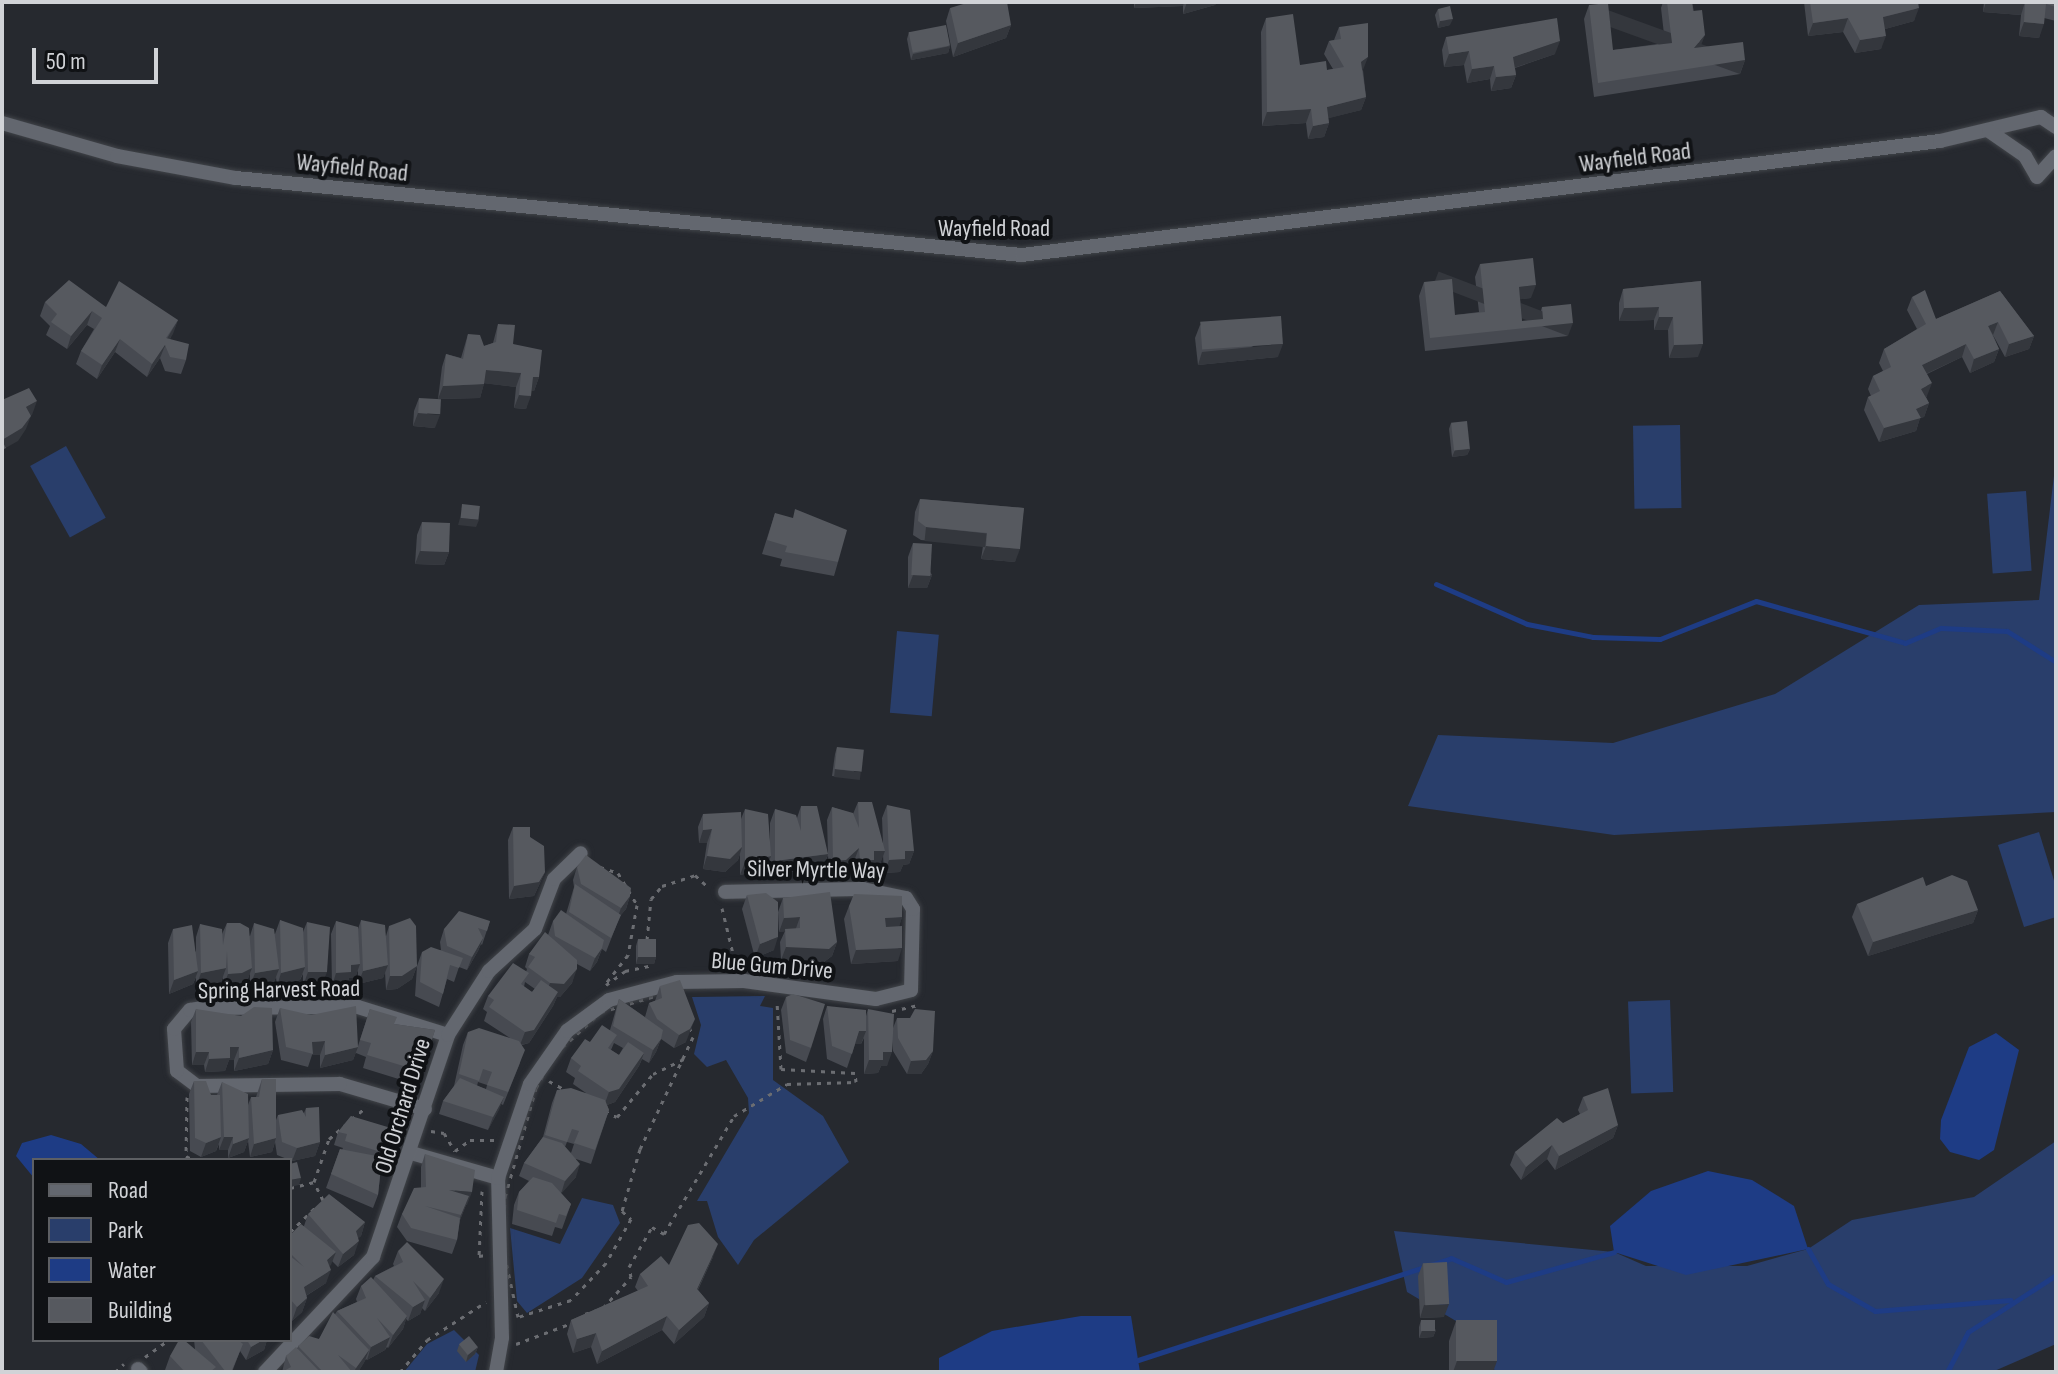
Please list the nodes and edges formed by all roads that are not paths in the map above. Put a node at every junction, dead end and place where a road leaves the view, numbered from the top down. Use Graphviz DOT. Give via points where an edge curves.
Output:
graph roads {
  1 [pos="2,123"];
  2 [pos="2056,127"];
  3 [pos="1989,131"];
  4 [pos="2056,156"];
  5 [pos="581,853"];
  6 [pos="725,892"];
  7 [pos="911,990"];
  8 [pos="448,1035"];
  9 [pos="427,1115"];
  10 [pos="411,1153"];
  11 [pos="491,1179"];
  12 [pos="265,1372"];
  13 [pos="496,1372"];
  1 -- 3 [label="street, Wayfield Road" via="117,156 236,178 1022,255 1166,242"];
  2 -- 3 [label="street, Wayfield Road" via="2041,117"];
  3 -- 4 [label="street" via="2025,156 2037,177"];
  5 -- 8 [label="street, Old Orchard Drive" via="554,879 535,929 489,971"];
  6 -- 7 [label="street, Silver Myrtle Way" via="863,889 906,898 913,909"];
  7 -- 11 [label="street, Blue Gum Drive" via="876,999 747,974 677,982 609,1000 567,1031 530,1084"];
  8 -- 9 [label="street, Old Orchard Drive"];
  8 -- 9 [label="street, Spring Harvest Road" via="358,1007 203,1008 190,1010 174,1029 177,1071 197,1086 340,1084"];
  9 -- 10 [label="street, Old Orchard Drive"];
  10 -- 11 [label="street"];
  10 -- 12 [label="street, Old Orchard Drive" via="388,1226 363,1274"];
  11 -- 13 [label="street, Blue Gum Drive" via="502,1338"];
}
